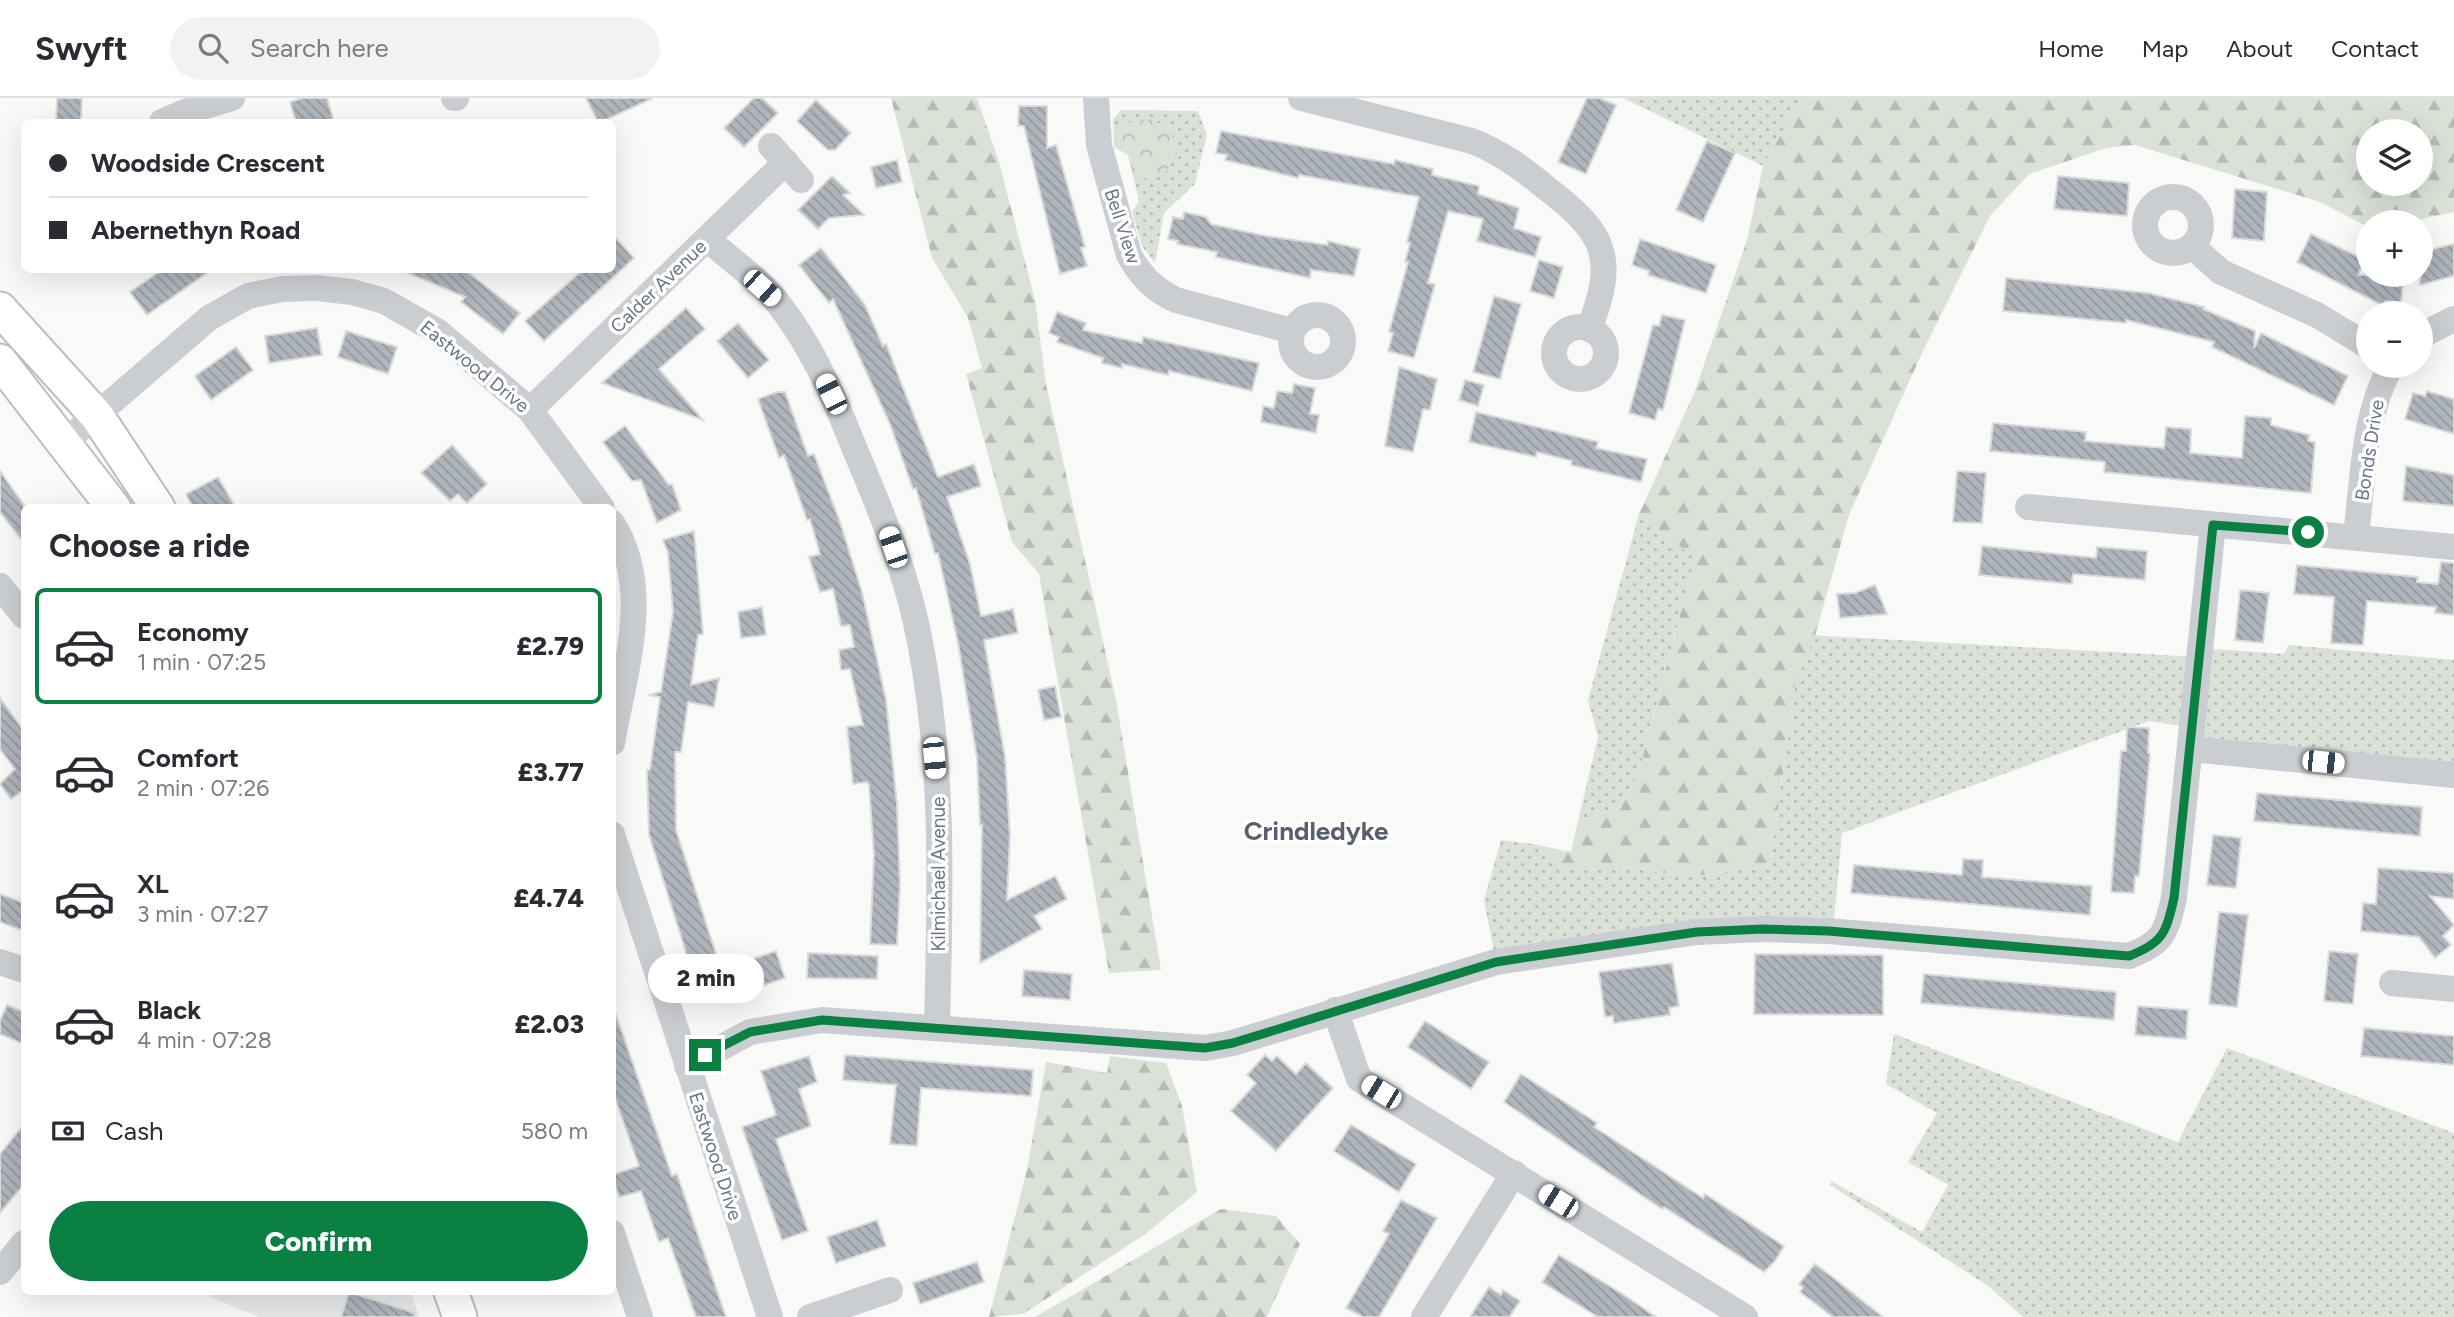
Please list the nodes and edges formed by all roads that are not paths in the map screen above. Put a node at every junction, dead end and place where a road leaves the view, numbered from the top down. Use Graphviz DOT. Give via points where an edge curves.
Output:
graph roads {
  1 [pos="232,98"];
  2 [pos="1096,98"];
  3 [pos="1301,98"];
  4 [pos="169,119"];
  5 [pos="786,163"];
  6 [pos="708,239"];
  7 [pos="2192,246"];
  8 [pos="0,309"];
  9 [pos="2454,320"];
  10 [pos="1589,329"];
  11 [pos="2433,330"];
  12 [pos="1292,331"];
  13 [pos="2356,339"];
  14 [pos="0,360"];
  15 [pos="2384,378"];
  16 [pos="530,410"];
  17 [pos="97,416"];
  18 [pos="65,442"];
  19 [pos="111,504"];
  20 [pos="155,504"];
  21 [pos="599,504"];
  22 [pos="2028,507"];
  23 [pos="2213,525"];
  24 [pos="616,534"];
  25 [pos="2356,536"];
  26 [pos="2454,547"];
  27 [pos="0,586"];
  28 [pos="21,612"];
  29 [pos="616,721"];
  30 [pos="2192,749"];
  31 [pos="2454,775"];
  32 [pos="616,846"];
  33 [pos="0,962"];
  34 [pos="21,969"];
  35 [pos="2392,983"];
  36 [pos="2454,989"];
  37 [pos="1335,1010"];
  38 [pos="937,1027"];
  39 [pos="687,1066"];
  40 [pos="1514,1173"];
  41 [pos="616,1245"];
  42 [pos="21,1247"];
  43 [pos="0,1272"];
  44 [pos="890,1290"];
  45 [pos="452,1295"];
  46 [pos="460,1317"];
  47 [pos="640,1317"];
  48 [pos="770,1317"];
  49 [pos="810,1317"];
  50 [pos="1424,1317"];
  51 [pos="1745,1317"];
  1 -- 4 [label="street"];
  2 -- 12 [label="street, Bell View" via="1099,145 1129,255 1138,271 1161,293 1176,300"];
  3 -- 10 [label="street" via="1472,141 1497,152 1577,211 1591,226 1604,268 1603,287"];
  5 -- 6 [label="street, Calder Avenue"];
  6 -- 16 [label="street, Calder Avenue"];
  6 -- 38 [label="street, Kilmichael Avenue" via="780,305 811,355 877,502 908,593 930,708 941,834"];
  7 -- 13 [label="street" via="2221,272 2317,315"];
  8 -- 17 [label="main road"];
  9 -- 11 [label="street"];
  14 -- 18 [label="main road"];
  15 -- 25 [label="street, Bonds Drive" via="2370,424"];
  16 -- 17 [label="street, Eastwood Drive" via="438,331 409,313 352,292 317,288 248,296 209,318"];
  16 -- 21 [label="street, Eastwood Drive"];
  17 -- 18 [label="street, Eastwood Drive"];
  17 -- 20 [label="main road"];
  18 -- 19 [label="main road"];
  22 -- 23 [label="street"];
  23 -- 25 [label="street"];
  23 -- 30 [label="street"];
  24 -- 29 [label="street" via="631,575 633,607"];
  25 -- 26 [label="street"];
  27 -- 28 [label="street"];
  30 -- 31 [label="street"];
  30 -- 37 [label="street" via="2169,922 2162,938 2129,956 1833,931 1735,929 1615,942 1496,962"];
  32 -- 39 [label="street, Eastwood Drive"];
  33 -- 34 [label="street"];
  35 -- 36 [label="street"];
  37 -- 38 [label="street" via="1205,1048"];
  37 -- 40 [label="street" via="1359,1079"];
  38 -- 39 [label="street" via="822,1020 750,1032"];
  39 -- 48 [label="street, Eastwood Drive"];
  40 -- 50 [label="street"];
  40 -- 51 [label="street"];
  41 -- 47 [label="street"];
  42 -- 43 [label="street"];
  44 -- 49 [label="street"];
  45 -- 46 [label="main road"];
}
